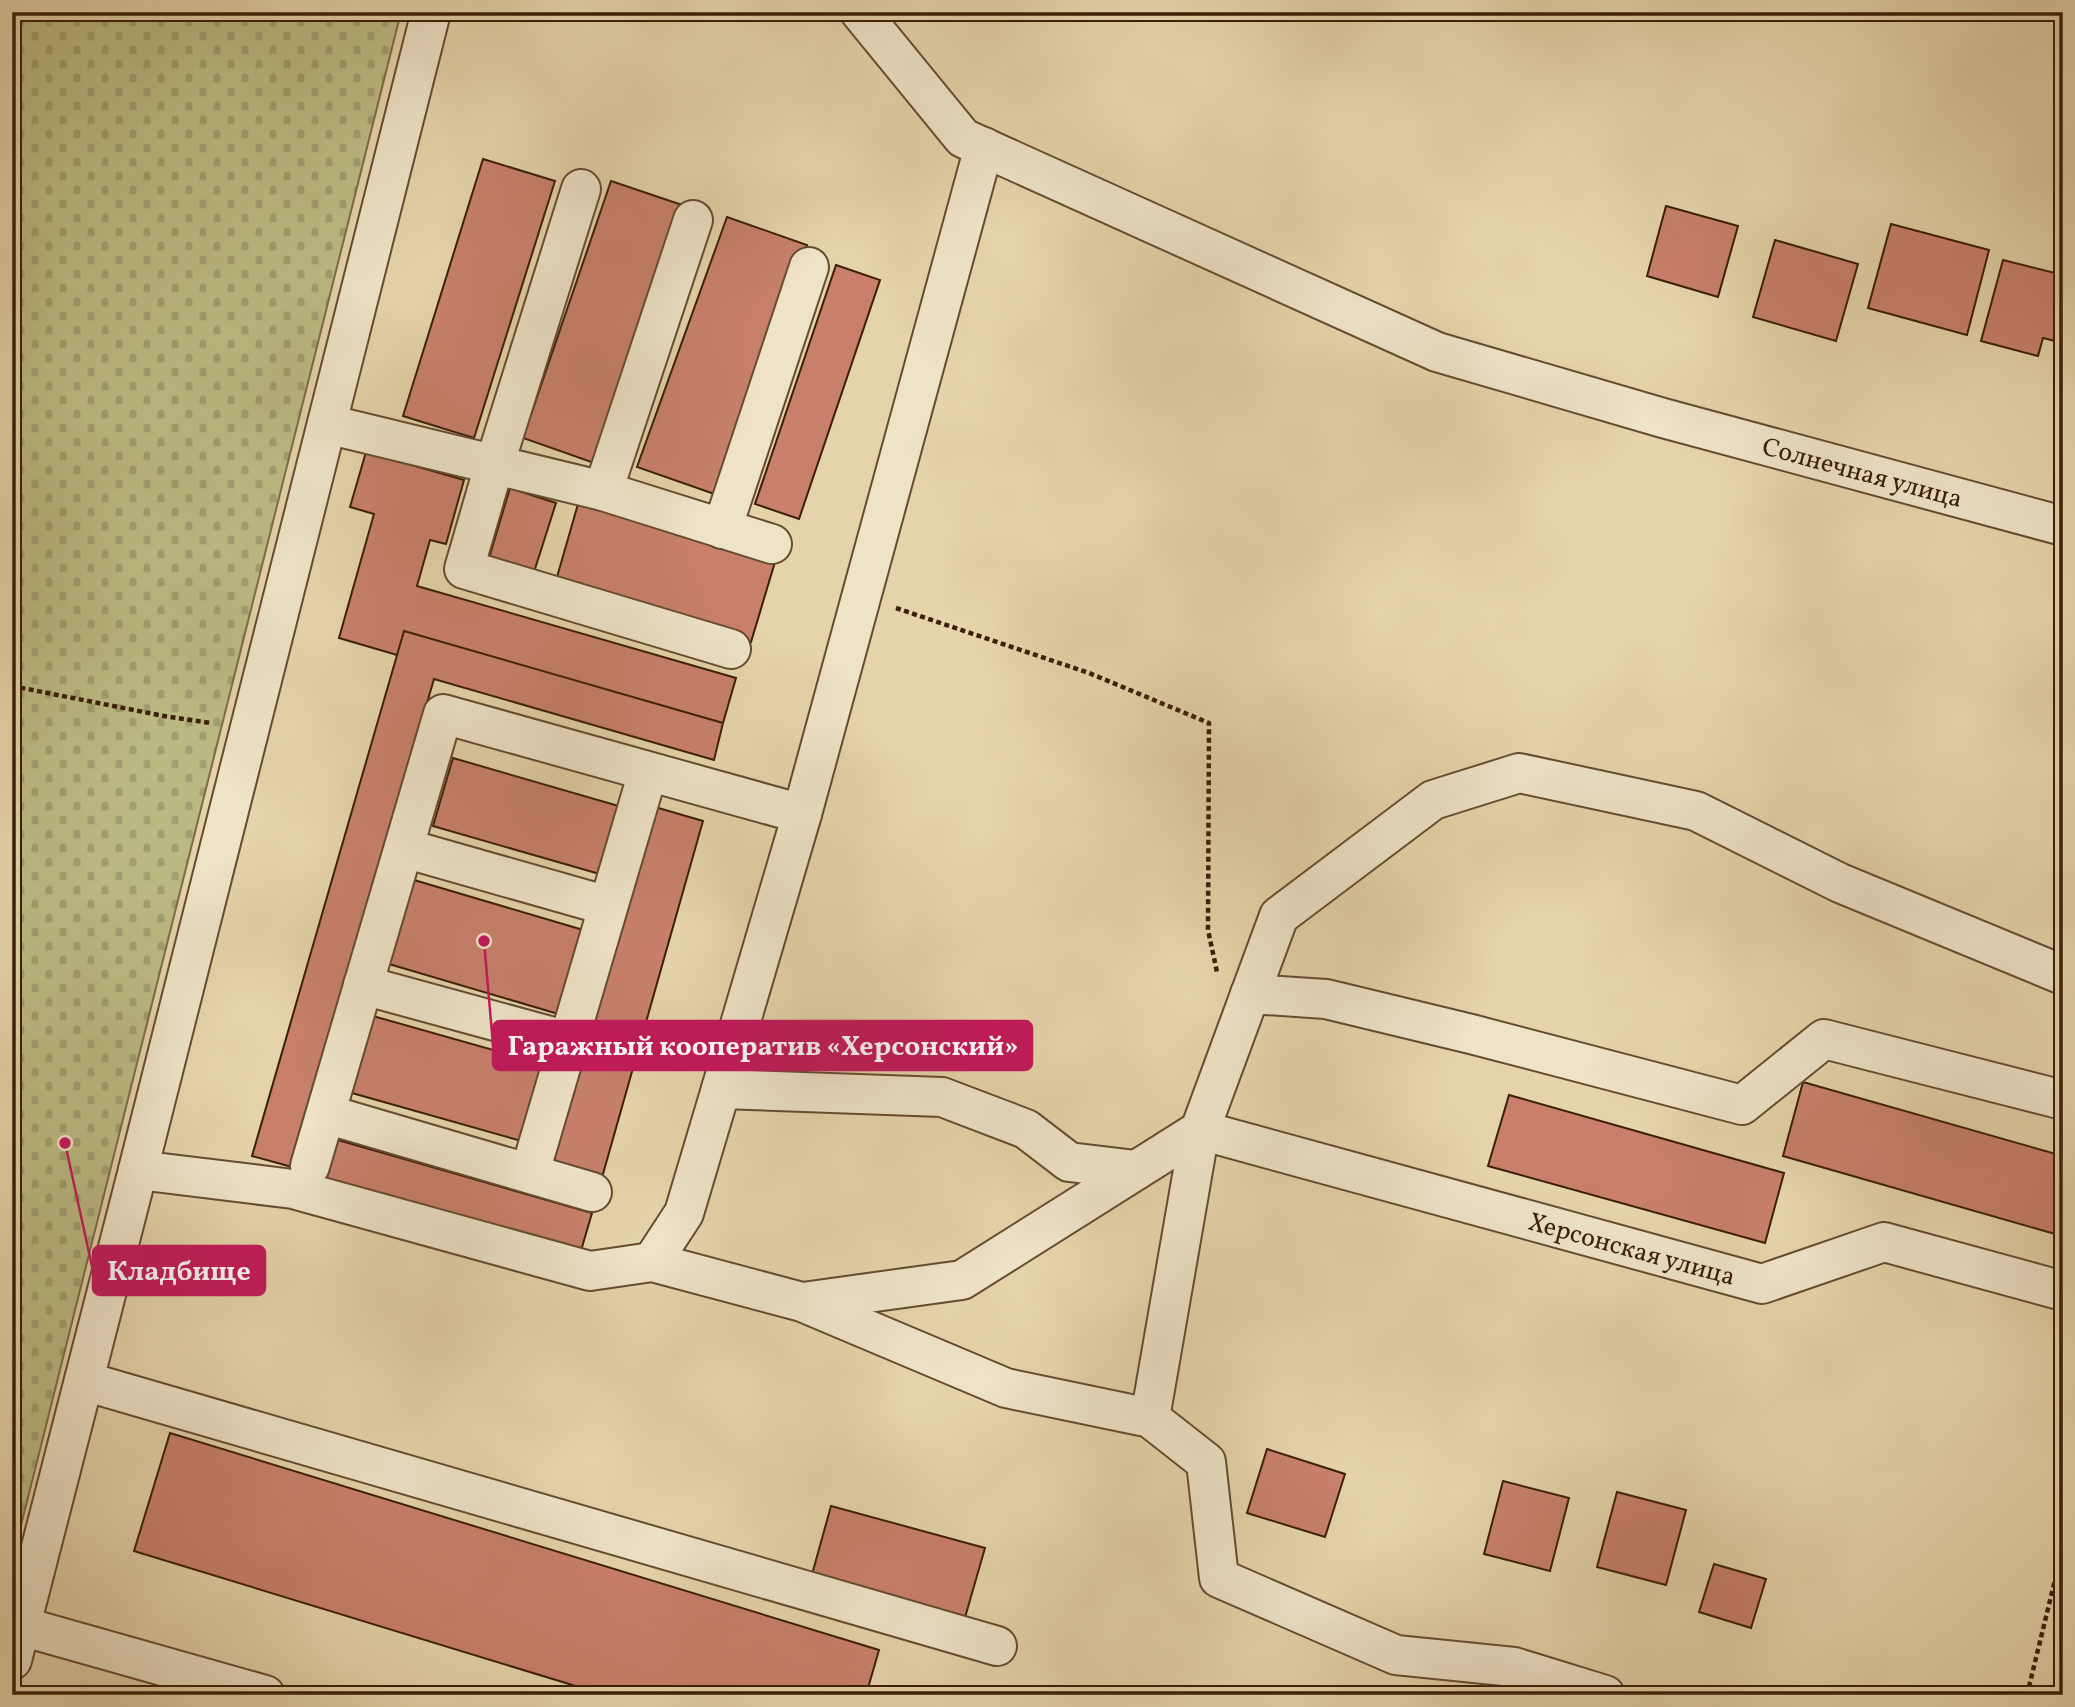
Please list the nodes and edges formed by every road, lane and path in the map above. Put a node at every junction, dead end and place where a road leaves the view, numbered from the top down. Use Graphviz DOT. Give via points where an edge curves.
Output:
graph roads {
  1 [pos="431,12"];
  2 [pos="860,12"];
  3 [pos="984,147"];
  4 [pos="581,189"];
  5 [pos="693,220"];
  6 [pos="809,267"];
  7 [pos="327,424"];
  8 [pos="494,466"];
  9 [pos="603,491"];
  10 [pos="2063,526"];
  11 [pos="722,529"];
  12 [pos="772,544"];
  13 [pos="862,597"];
  14 [pos="732,649"];
  15 [pos="12,686"];
  16 [pos="251,729"];
  17 [pos="648,772"];
  18 [pos="802,814"];
  19 [pos="404,848"];
  20 [pos="608,906"];
  21 [pos="2063,975"];
  22 [pos="363,985"];
  23 [pos="1234,988"];
  24 [pos="568,1041"];
  25 [pos="721,1089"];
  26 [pos="2063,1100"];
  27 [pos="326,1114"];
  28 [pos="1200,1130"];
  29 [pos="310,1166"];
  30 [pos="138,1170"];
  31 [pos="1136,1171"];
  32 [pos="530,1172"];
  33 [pos="592,1192"];
  34 [pos="652,1262"];
  35 [pos="2063,1291"];
  36 [pos="802,1302"];
  37 [pos="84,1381"];
  38 [pos="1150,1418"];
  39 [pos="2063,1547"];
  40 [pos="17,1643"];
  41 [pos="997,1646"];
  42 [pos="265,1695"];
  43 [pos="1605,1695"];
  44 [pos="2027,1695"];
  1 -- 7 [label="street"];
  2 -- 3 [label="street, Солнечная улица" via="963,138"];
  3 -- 10 [label="street, Солнечная улица" via="1437,352"];
  3 -- 13 [label="street"];
  4 -- 8 [label="street"];
  5 -- 9 [label="street"];
  6 -- 11 [label="street"];
  7 -- 8 [label="street"];
  7 -- 16 [label="street"];
  8 -- 9 [label="street"];
  8 -- 14 [label="street" via="464,569"];
  9 -- 11 [label="street"];
  11 -- 12 [label="street"];
  13 -- 18 [label="street"];
  13 -- 23 [label="path" via="1089,673 1209,723 1208,930"];
  15 -- 16 [label="path"];
  16 -- 30 [label="street"];
  17 -- 18 [label="street"];
  17 -- 19 [label="street" via="443,714"];
  17 -- 20 [label="street"];
  18 -- 25 [label="street"];
  19 -- 20 [label="street"];
  19 -- 22 [label="street"];
  20 -- 24 [label="street"];
  21 -- 23 [label="street" via="1840,883 1696,811 1519,773 1433,800 1279,916"];
  22 -- 24 [label="street"];
  22 -- 27 [label="street"];
  23 -- 26 [label="street" via="1326,999 1742,1105 1824,1039"];
  23 -- 28 [label="street"];
  24 -- 32 [label="street"];
  25 -- 31 [label="street" via="942,1097 1027,1129 1069,1162"];
  25 -- 34 [label="street" via="684,1213"];
  27 -- 29 [label="street"];
  27 -- 32 [label="street"];
  28 -- 31 [label="street"];
  28 -- 35 [label="street, Херсонская улица" via="1762,1284 1884,1242"];
  28 -- 38 [label="street"];
  30 -- 34 [label="street" via="293,1189 590,1271"];
  30 -- 37 [label="street"];
  31 -- 36 [label="street" via="962,1280"];
  32 -- 33 [label="street"];
  34 -- 36 [label="street"];
  36 -- 38 [label="street" via="1006,1388"];
  37 -- 40 [label="street"];
  37 -- 41 [label="street"];
  38 -- 43 [label="street" via="1206,1462 1219,1578 1396,1655 1514,1667"];
  39 -- 44 [label="path"];
  40 -- 42 [label="street"];
}
